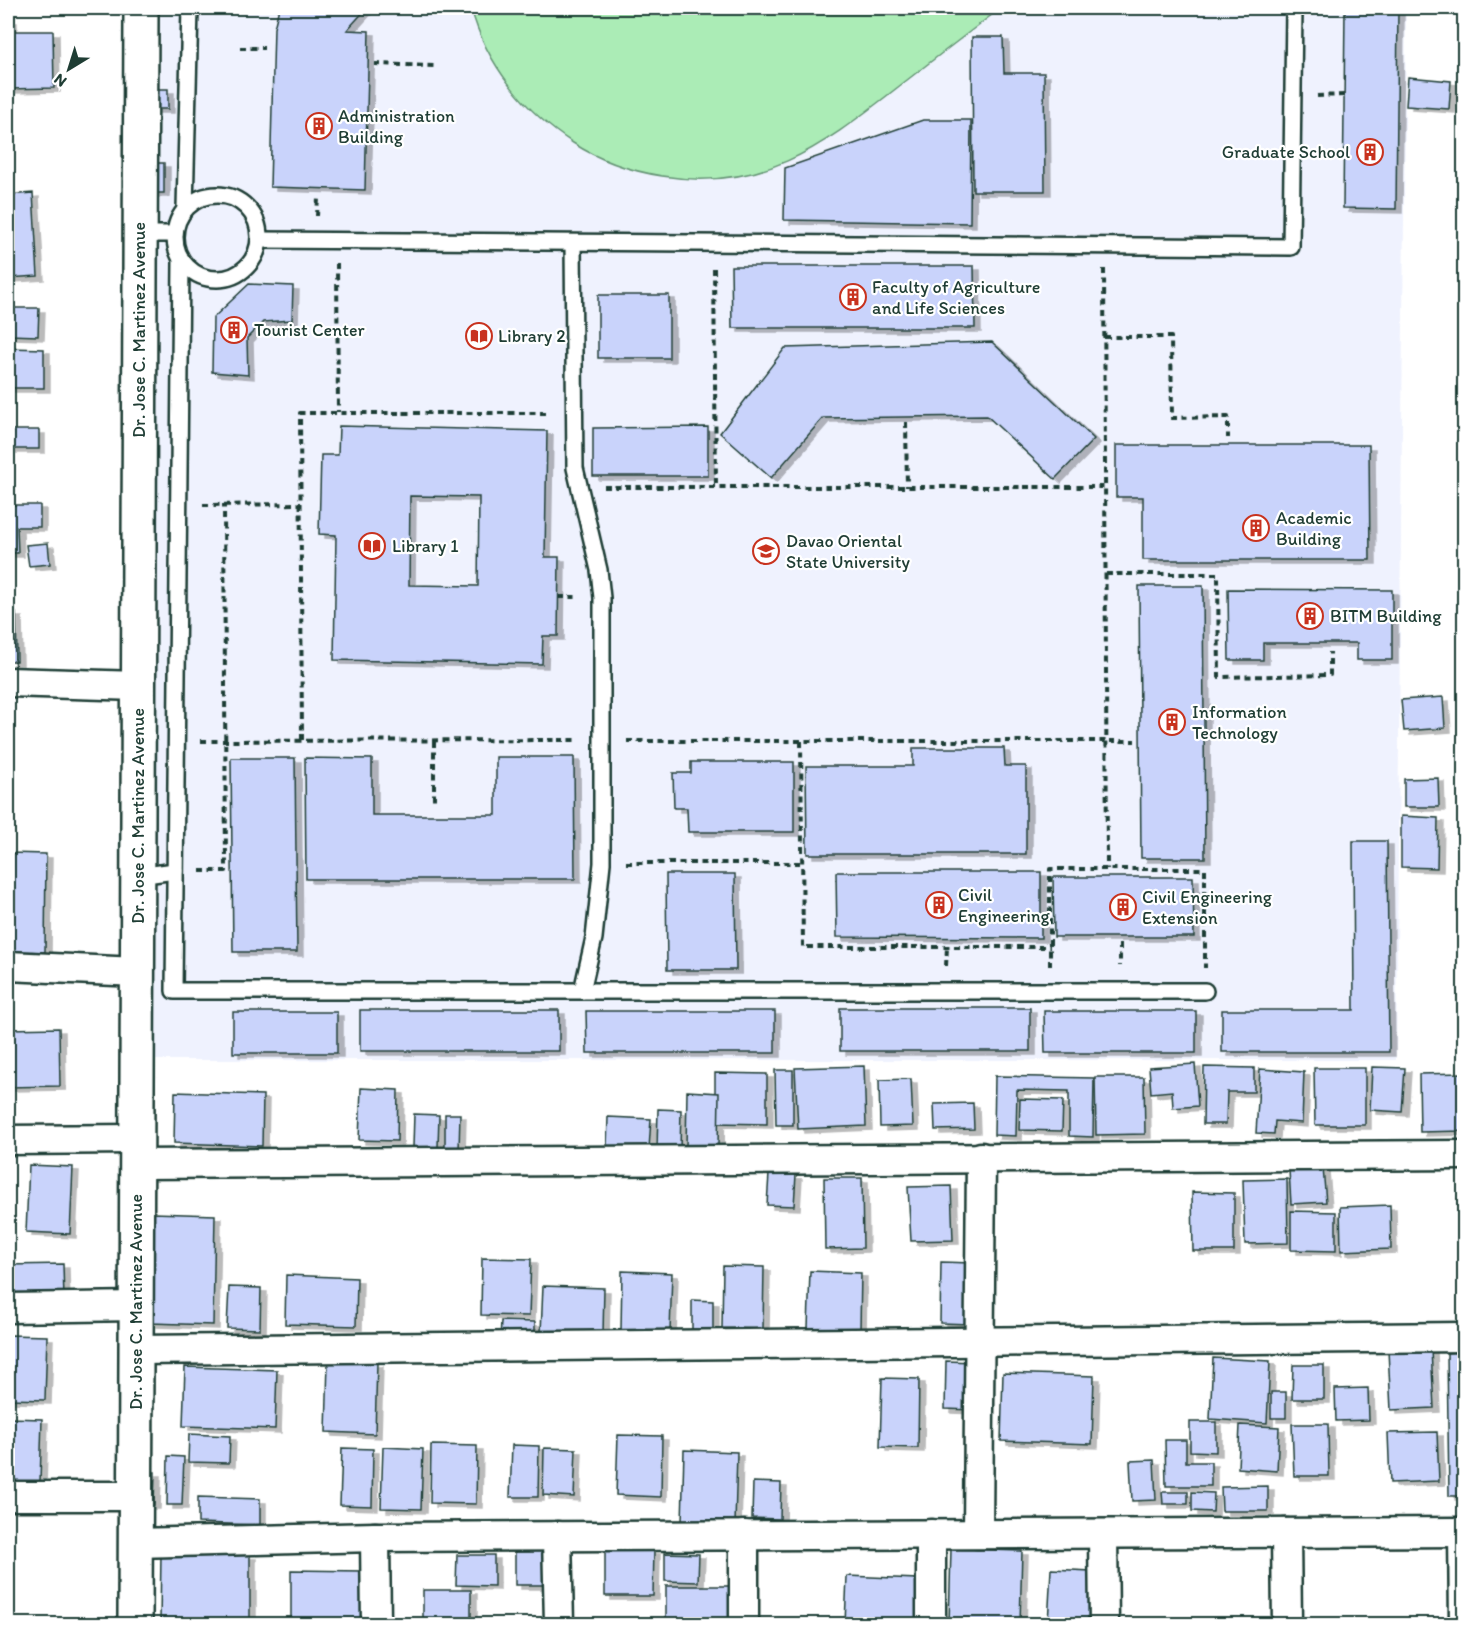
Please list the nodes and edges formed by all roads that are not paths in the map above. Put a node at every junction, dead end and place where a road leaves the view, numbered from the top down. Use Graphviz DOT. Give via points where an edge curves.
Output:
graph roads {
  1 [pos="141,8"];
  2 [pos="190,8"];
  3 [pos="1294,8"];
  4 [pos="184,208"];
  5 [pos="174,234"];
  6 [pos="140,238"];
  7 [pos="259,240"];
  8 [pos="573,243"];
  9 [pos="182,261"];
  10 [pos="8,682"];
  11 [pos="138,686"];
  12 [pos="175,871"];
  13 [pos="138,876"];
  14 [pos="8,966"];
  15 [pos="137,972"];
  16 [pos="582,991"];
  17 [pos="1205,991"];
  18 [pos="8,1140"];
  19 [pos="137,1152"];
  20 [pos="1464,1155"];
  21 [pos="981,1157"];
  22 [pos="137,1306"];
  23 [pos="8,1308"];
  24 [pos="1464,1337"];
  25 [pos="980,1340"];
  26 [pos="136,1350"];
  27 [pos="8,1496"];
  28 [pos="136,1496"];
  29 [pos="1464,1532"];
  30 [pos="1286,1533"];
  31 [pos="931,1534"];
  32 [pos="978,1534"];
  33 [pos="1102,1534"];
  34 [pos="744,1535"];
  35 [pos="558,1536"];
  36 [pos="375,1537"];
  37 [pos="136,1543"];
  38 [pos="135,1624"];
  39 [pos="376,1624"];
  40 [pos="558,1624"];
  41 [pos="744,1624"];
  42 [pos="931,1624"];
  43 [pos="1104,1624"];
  44 [pos="1287,1624"];
  45 [pos="1464,1624"];
  1 -- 6 [label="street, Dr. Jose C. Martinez Avenue"];
  2 -- 4 [label="lane"];
  3 -- 8 [label="lane" via="1292,247"];
  4 -- 5 [label="lane"];
  4 -- 7 [label="lane" via="209,194 237,199 255,217"];
  5 -- 6 [label="lane" via="132,234"];
  5 -- 9 [label="lane"];
  6 -- 11 [label="street, Dr. Jose C. Martinez Avenue"];
  7 -- 8 [label="lane"];
  7 -- 9 [label="lane" via="251,263 231,277 203,277"];
  8 -- 16 [label="lane" via="578,487 601,588 602,863 594,938"];
  9 -- 12 [label="lane"];
  10 -- 11 [label="street"];
  11 -- 13 [label="street, Dr. Jose C. Martinez Avenue"];
  12 -- 13 [label="lane"];
  12 -- 16 [label="lane" via="174,991"];
  13 -- 15 [label="street, Dr. Jose C. Martinez Avenue"];
  14 -- 15 [label="street"];
  15 -- 19 [label="street, Dr. Jose C. Martinez Avenue"];
  16 -- 17 [label="lane"];
  18 -- 19 [label="street"];
  19 -- 21 [label="street"];
  19 -- 22 [label="street, Dr. Jose C. Martinez Avenue"];
  20 -- 21 [label="street"];
  21 -- 25 [label="street"];
  22 -- 23 [label="street"];
  22 -- 26 [label="street, Dr. Jose C. Martinez Avenue"];
  24 -- 25 [label="street"];
  25 -- 26 [label="street"];
  25 -- 32 [label="street"];
  26 -- 28 [label="street, Dr. Jose C. Martinez Avenue"];
  27 -- 28 [label="street"];
  28 -- 37 [label="street, Dr. Jose C. Martinez Avenue"];
  29 -- 30 [label="street"];
  29 -- 45 [label="street"];
  30 -- 33 [label="street"];
  30 -- 44 [label="street"];
  31 -- 32 [label="street"];
  31 -- 34 [label="street"];
  31 -- 42 [label="street"];
  32 -- 33 [label="street"];
  33 -- 43 [label="street"];
  34 -- 35 [label="street"];
  34 -- 41 [label="street"];
  35 -- 36 [label="street"];
  35 -- 40 [label="street"];
  36 -- 37 [label="street"];
  36 -- 39 [label="street"];
  37 -- 38 [label="street, Dr. Jose C. Martinez Avenue"];
}
